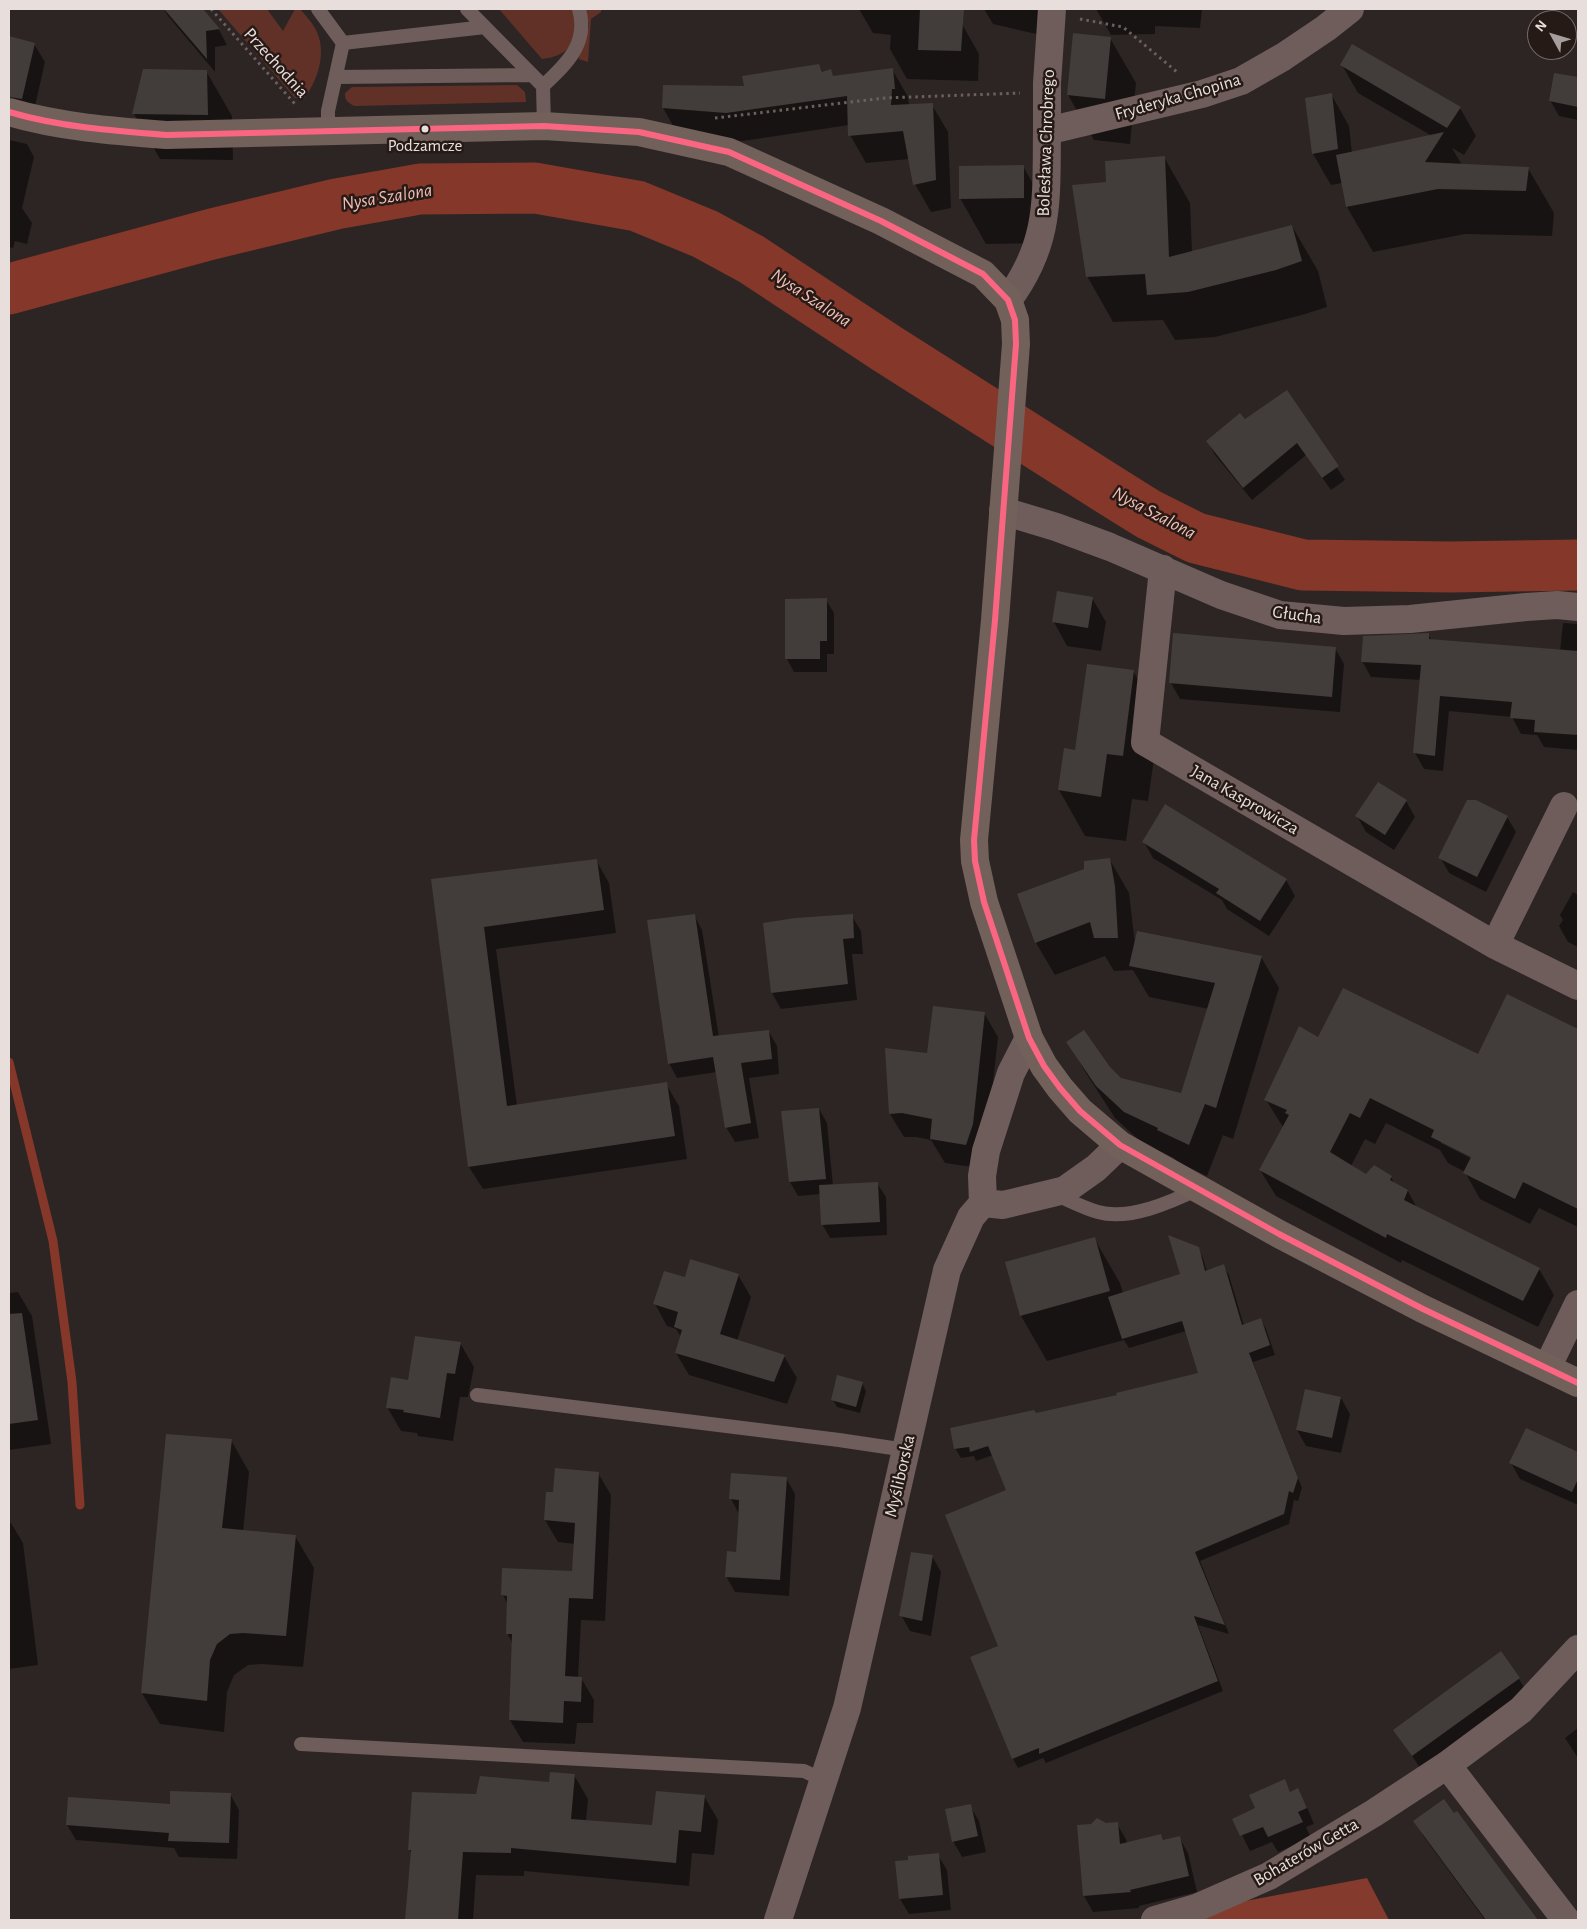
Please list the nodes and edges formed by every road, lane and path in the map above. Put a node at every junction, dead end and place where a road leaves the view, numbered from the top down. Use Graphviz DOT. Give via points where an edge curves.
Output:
graph roads {
  1 [pos="211,9"];
  2 [pos="318,9"];
  3 [pos="468,9"];
  4 [pos="579,9"];
  5 [pos="1350,9"];
  6 [pos="1052,13"];
  7 [pos="485,27"];
  8 [pos="343,43"];
  9 [pos="532,75"];
  10 [pos="336,77"];
  11 [pos="543,86"];
  12 [pos="1028,92"];
  13 [pos="1202,94"];
  14 [pos="296,105"];
  15 [pos="9,112"];
  16 [pos="710,119"];
  17 [pos="544,126"];
  18 [pos="328,131"];
  19 [pos="1047,131"];
  20 [pos="1008,300"];
  21 [pos="1004,502"];
  22 [pos="1163,569"];
  23 [pos="1578,607"];
  24 [pos="1564,806"];
  25 [pos="1495,945"];
  26 [pos="1578,986"];
  27 [pos="1029,1038"];
  28 [pos="1120,1145"];
  29 [pos="1198,1189"];
  30 [pos="1052,1193"];
  31 [pos="983,1203"];
  32 [pos="1578,1304"];
  33 [pos="1547,1368"];
  34 [pos="1578,1382"];
  35 [pos="477,1395"];
  36 [pos="906,1450"];
  37 [pos="1578,1649"];
  38 [pos="301,1744"];
  39 [pos="1446,1765"];
  40 [pos="823,1780"];
  41 [pos="778,1920"];
  42 [pos="1155,1920"];
  43 [pos="1566,1920"];
  1 -- 14 [label="path, Przechodnia"];
  2 -- 8 [label="lane"];
  3 -- 7 [label="lane"];
  4 -- 11 [label="lane" via="581,40 565,65"];
  5 -- 13 [label="street, Fryderyka Chopina" via="1284,58 1241,81"];
  6 -- 13 [label="path" via="1123,27"];
  6 -- 19 [label="street, Bolesława Chrobrego"];
  7 -- 8 [label="lane"];
  7 -- 9 [label="lane"];
  8 -- 10 [label="lane"];
  9 -- 10 [label="lane"];
  9 -- 11 [label="lane"];
  10 -- 18 [label="lane" via="328,112"];
  11 -- 17 [label="lane"];
  12 -- 16 [label="path" via="885,98"];
  13 -- 19 [label="street, Fryderyka Chopina"];
  15 -- 18 [label="main road" via="46,121 167,136"];
  17 -- 18 [label="main road"];
  17 -- 20 [label="main road" via="639,132 729,152 936,248 983,274"];
  19 -- 20 [label="street, Bolesława Chrobrego" via="1046,204 1042,234 1023,280"];
  20 -- 21 [label="main road" via="1015,320 1016,344"];
  21 -- 22 [label="street, Głucha" via="1056,527"];
  21 -- 27 [label="main road" via="974,840 984,902"];
  22 -- 23 [label="street, Głucha" via="1221,595 1280,616 1344,620 1410,619 1526,607"];
  22 -- 25 [label="street, Jana Kasprowicza" via="1145,742"];
  24 -- 25 [label="street"];
  25 -- 26 [label="street, Jana Kasprowicza"];
  27 -- 28 [label="main road" via="1060,1088 1080,1111"];
  27 -- 31 [label="street" via="1011,1073 986,1152 982,1176"];
  28 -- 29 [label="main road"];
  28 -- 30 [label="street" via="1096,1168 1065,1190"];
  29 -- 30 [label="lane" via="1173,1201 1120,1214 1099,1213"];
  29 -- 33 [label="main road" via="1423,1309"];
  30 -- 31 [label="street" via="1003,1205"];
  31 -- 36 [label="street, Myśliborska" via="971,1217 947,1270"];
  32 -- 33 [label="street"];
  33 -- 34 [label="main road"];
  35 -- 36 [label="lane"];
  36 -- 40 [label="street, Myśliborska" via="847,1708"];
  37 -- 39 [label="street, Bohaterów Getta" via="1521,1710"];
  38 -- 40 [label="lane" via="804,1772"];
  39 -- 42 [label="street, Bohaterów Getta" via="1269,1876 1196,1908"];
  39 -- 43 [label="street"];
  40 -- 41 [label="street, Myśliborska"];
}
